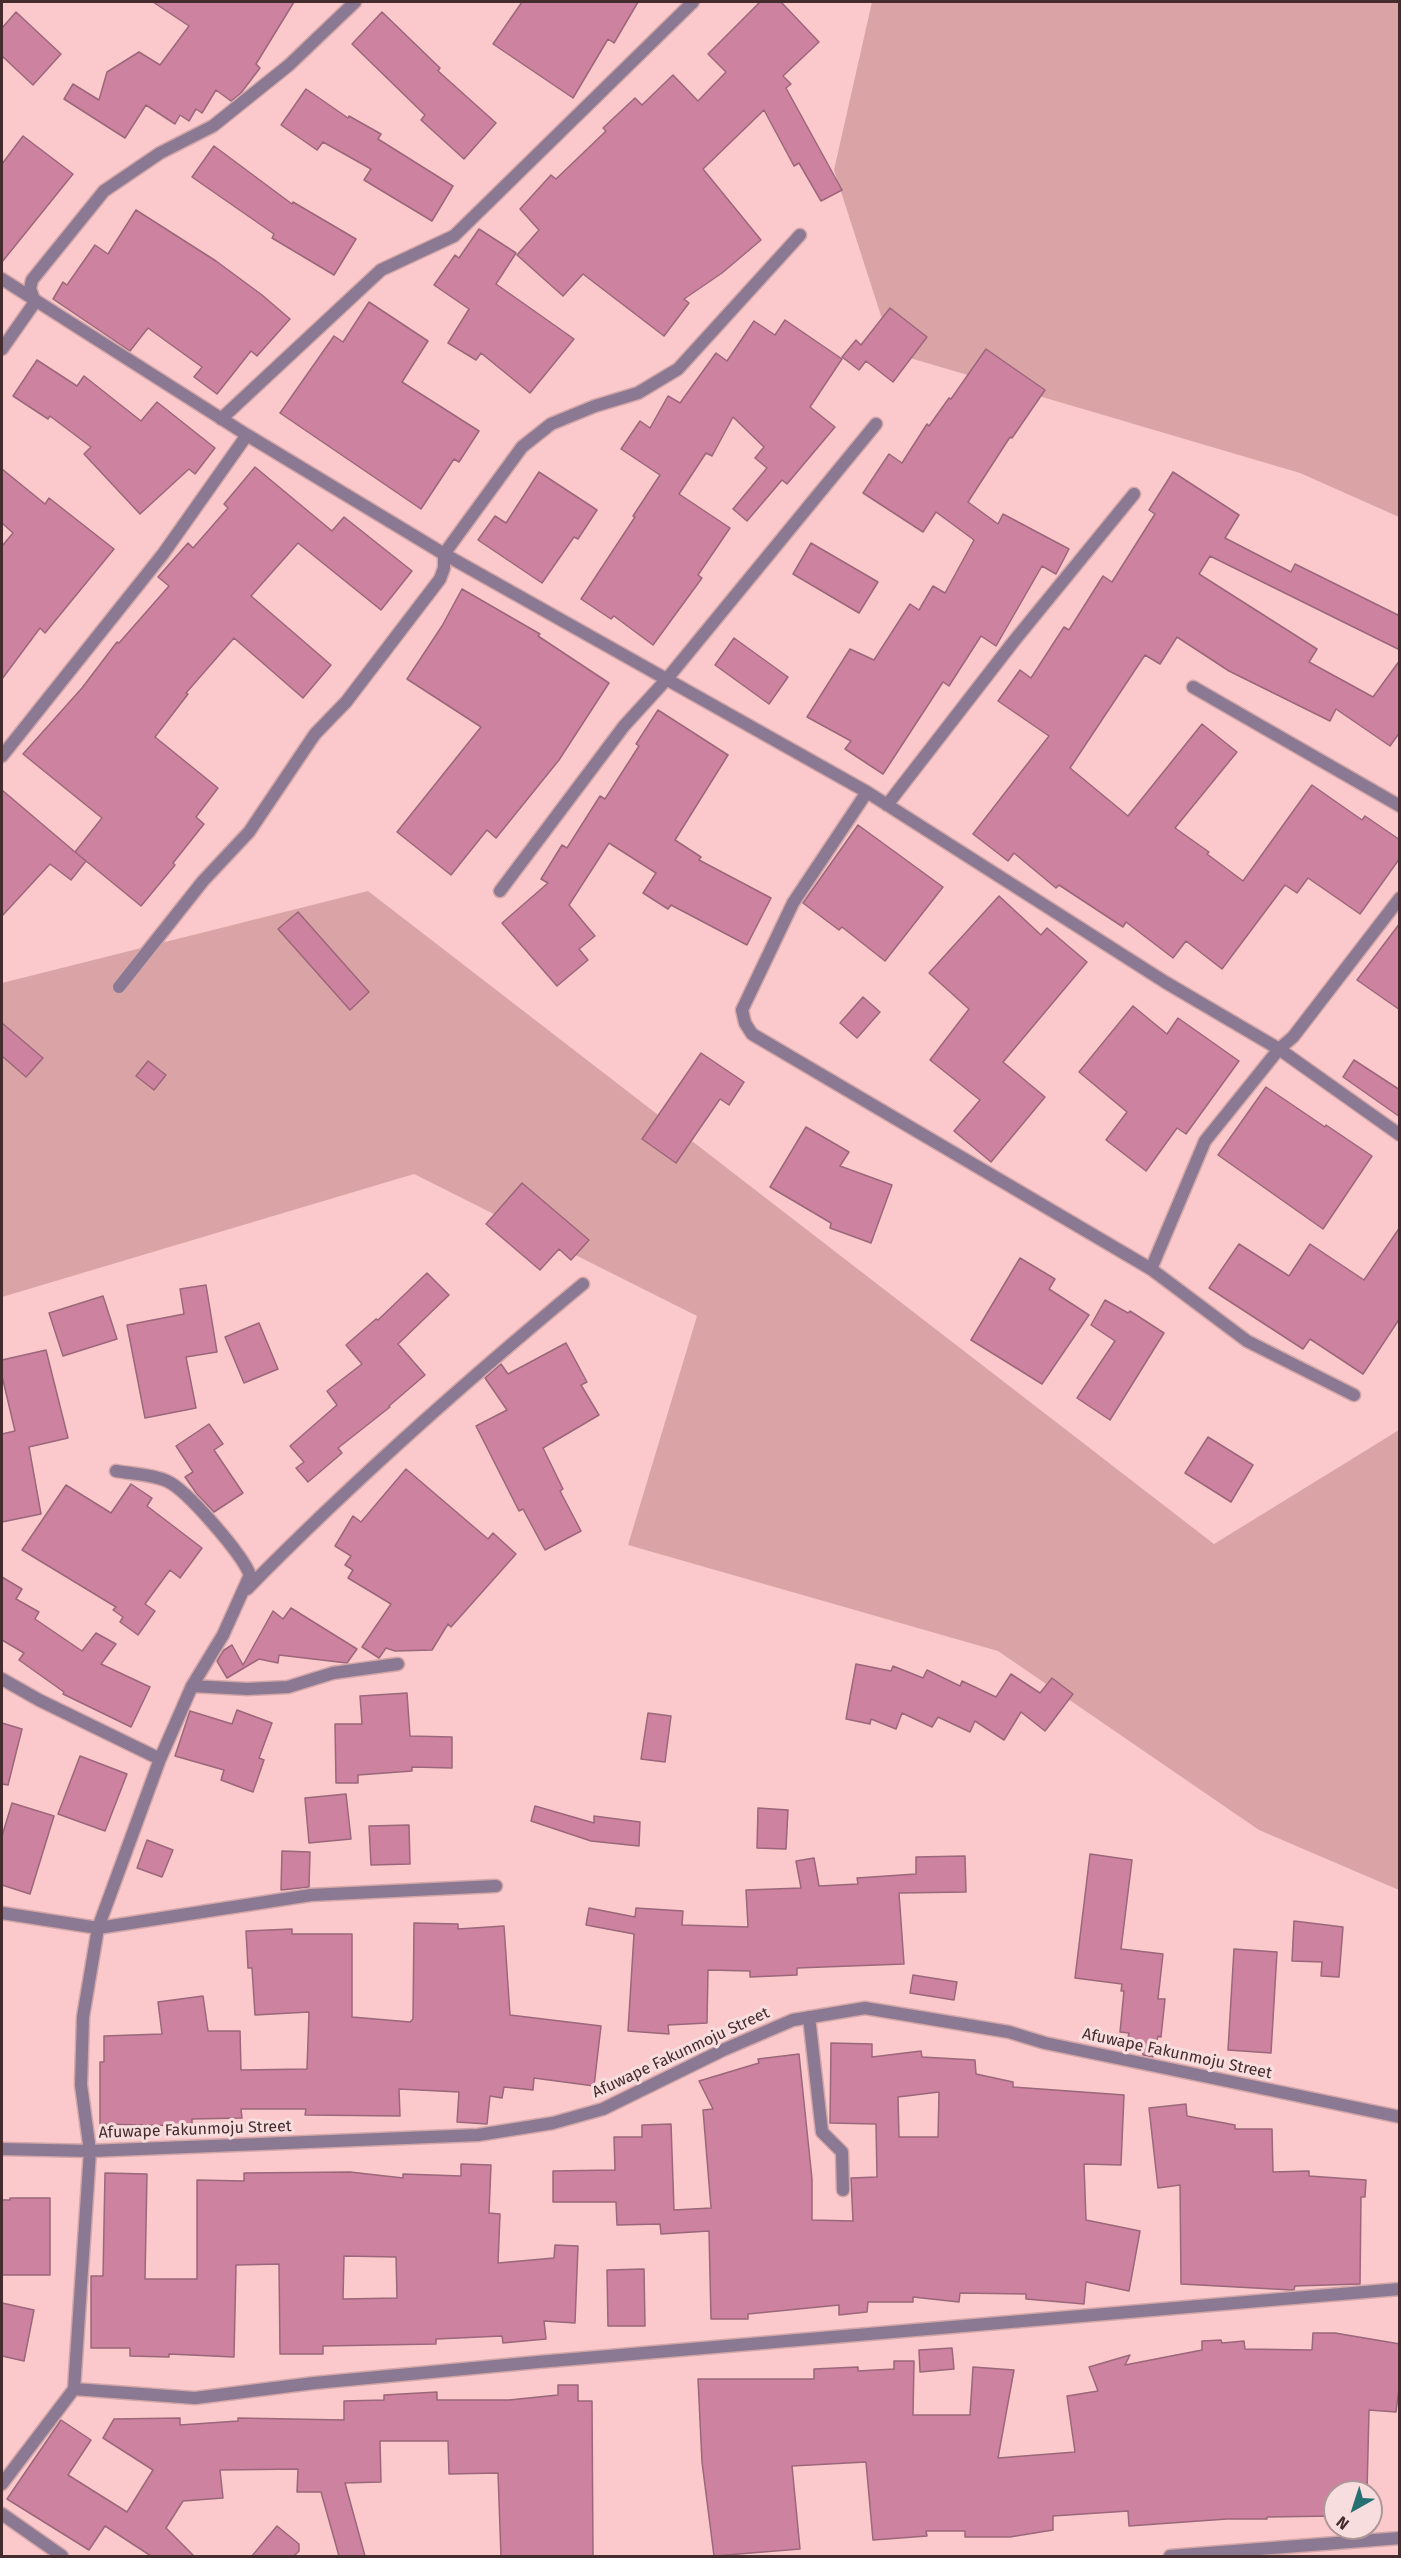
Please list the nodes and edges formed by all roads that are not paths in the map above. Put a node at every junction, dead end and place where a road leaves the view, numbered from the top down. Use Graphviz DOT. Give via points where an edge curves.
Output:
graph roads {
  1 [pos="355,2"];
  2 [pos="693,2"];
  3 [pos="800,235"];
  4 [pos="2,279"];
  5 [pos="35,302"];
  6 [pos="2,349"];
  7 [pos="221,419"];
  8 [pos="876,424"];
  9 [pos="247,435"];
  10 [pos="1134,494"];
  11 [pos="444,554"];
  12 [pos="666,680"];
  13 [pos="1193,687"];
  14 [pos="2,756"];
  15 [pos="867,792"];
  16 [pos="887,805"];
  17 [pos="1400,806"];
  18 [pos="500,891"];
  19 [pos="1400,898"];
  20 [pos="119,987"];
  21 [pos="1279,1049"];
  22 [pos="1400,1135"];
  23 [pos="1151,1269"];
  24 [pos="583,1284"];
  25 [pos="1354,1395"];
  26 [pos="116,1471"];
  27 [pos="244,1592"];
  28 [pos="398,1664"];
  29 [pos="2,1679"];
  30 [pos="192,1686"];
  31 [pos="160,1759"];
  32 [pos="496,1886"];
  33 [pos="2,1913"];
  34 [pos="98,1928"];
  35 [pos="809,2018"];
  36 [pos="1400,2117"];
  37 [pos="2,2149"];
  38 [pos="90,2151"];
  39 [pos="843,2190"];
  40 [pos="1400,2289"];
  41 [pos="74,2389"];
  42 [pos="2,2484"];
  43 [pos="2,2514"];
  44 [pos="1400,2538"];
  45 [pos="62,2556"];
  46 [pos="1170,2556"];
  1 -- 5 [label="street" via="289,65 213,126 159,153 104,191 32,280 30,289"];
  2 -- 7 [label="street" via="454,237 381,270"];
  3 -- 11 [label="street" via="678,369 638,393 551,424 522,447"];
  4 -- 5 [label="street"];
  5 -- 6 [label="street"];
  5 -- 7 [label="street"];
  7 -- 9 [label="street"];
  8 -- 12 [label="street"];
  9 -- 11 [label="street"];
  9 -- 14 [label="street" via="163,554"];
  10 -- 16 [label="street"];
  11 -- 12 [label="street"];
  11 -- 20 [label="street" via="441,579 346,702 315,734 249,832 203,881"];
  12 -- 15 [label="street"];
  12 -- 18 [label="street" via="624,726"];
  13 -- 17 [label="street"];
  15 -- 16 [label="street"];
  15 -- 23 [label="street" via="793,903 742,1010 745,1023 752,1034"];
  16 -- 21 [label="street"];
  19 -- 21 [label="street" via="1293,1037"];
  21 -- 22 [label="street"];
  21 -- 23 [label="street" via="1205,1141"];
  23 -- 25 [label="street" via="1247,1341"];
  24 -- 27 [label="street" via="345,1491"];
  26 -- 27 [label="street" via="168,1481 202,1511 245,1563 250,1575"];
  27 -- 30 [label="street"];
  28 -- 30 [label="street" via="333,1673 288,1687"];
  29 -- 31 [label="street"];
  30 -- 31 [label="street"];
  31 -- 34 [label="street"];
  32 -- 34 [label="street" via="311,1895"];
  33 -- 34 [label="street"];
  34 -- 38 [label="street" via="82,2017 81,2085"];
  35 -- 36 [label="street, Afuwape Fakunmoju Street" via="865,2008 987,2029"];
  35 -- 38 [label="street, Afuwape Fakunmoju Street" via="793,2020 723,2050 603,2109 553,2123 478,2135"];
  35 -- 39 [label="street" via="822,2132 842,2151"];
  37 -- 38 [label="street, Afuwape Fakunmoju Street"];
  38 -- 41 [label="street"];
  40 -- 41 [label="street" via="515,2364 195,2398"];
  41 -- 42 [label="street"];
  43 -- 45 [label="street"];
  44 -- 46 [label="street"];
}
